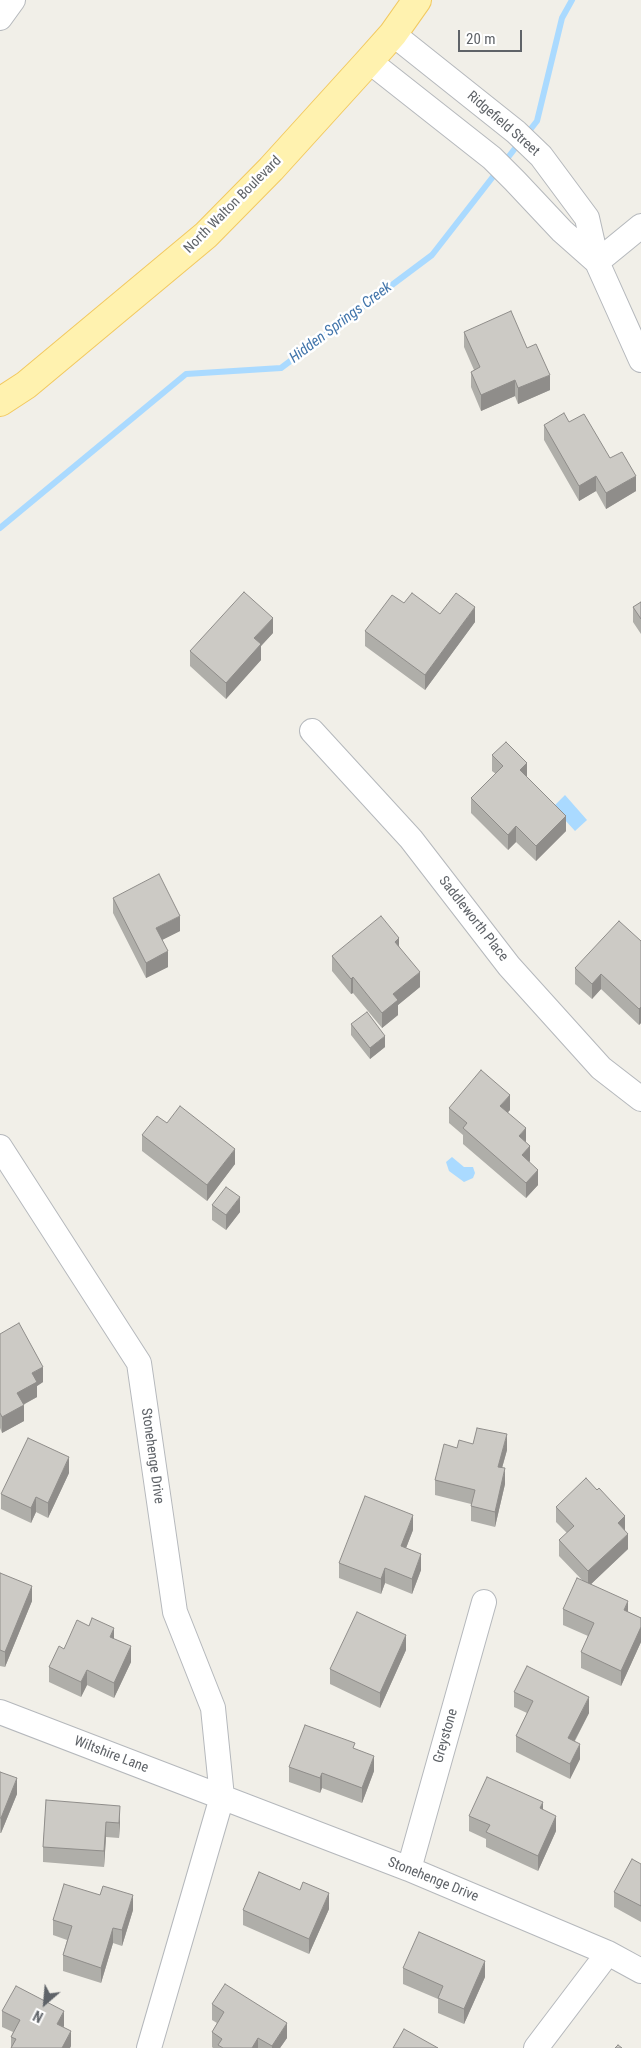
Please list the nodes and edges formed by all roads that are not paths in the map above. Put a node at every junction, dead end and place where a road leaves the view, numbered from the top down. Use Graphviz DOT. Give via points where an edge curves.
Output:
graph roads {
  1 [pos="13,0"];
  2 [pos="417,0"];
  3 [pos="0,18"];
  4 [pos="393,34"];
  5 [pos="369,61"];
  6 [pos="641,226"];
  7 [pos="597,262"];
  8 [pos="641,360"];
  9 [pos="0,402"];
  10 [pos="312,731"];
  11 [pos="641,1099"];
  12 [pos="0,1146"];
  13 [pos="484,1602"];
  14 [pos="0,1712"];
  15 [pos="222,1797"];
  16 [pos="408,1869"];
  17 [pos="608,1953"];
  18 [pos="641,1971"];
  19 [pos="149,2048"];
  20 [pos="536,2048"];
  1 -- 3 [label="street"];
  2 -- 4 [label="main road, North Walton Boulevard"];
  4 -- 5 [label="main road, North Walton Boulevard"];
  4 -- 7 [label="street, Ridgefield Street" via="516,132 541,156 587,218"];
  5 -- 7 [label="street, Ridgefield Street" via="492,158 562,231"];
  5 -- 9 [label="main road, North Walton Boulevard" via="206,236 26,385"];
  6 -- 7 [label="street"];
  7 -- 8 [label="street, Ridgefield Street"];
  10 -- 11 [label="street, Saddleworth Place" via="411,839 509,966 602,1068"];
  12 -- 15 [label="street, Stonehenge Drive" via="139,1363 175,1612 213,1708"];
  13 -- 16 [label="street, Greystone"];
  14 -- 15 [label="street, Wiltshire Lane"];
  15 -- 16 [label="street, Stonehenge Drive"];
  15 -- 19 [label="street, Stonehenge Drive"];
  16 -- 17 [label="street, Stonehenge Drive"];
  17 -- 18 [label="street, Stonehenge Drive"];
  17 -- 20 [label="street"];
}
